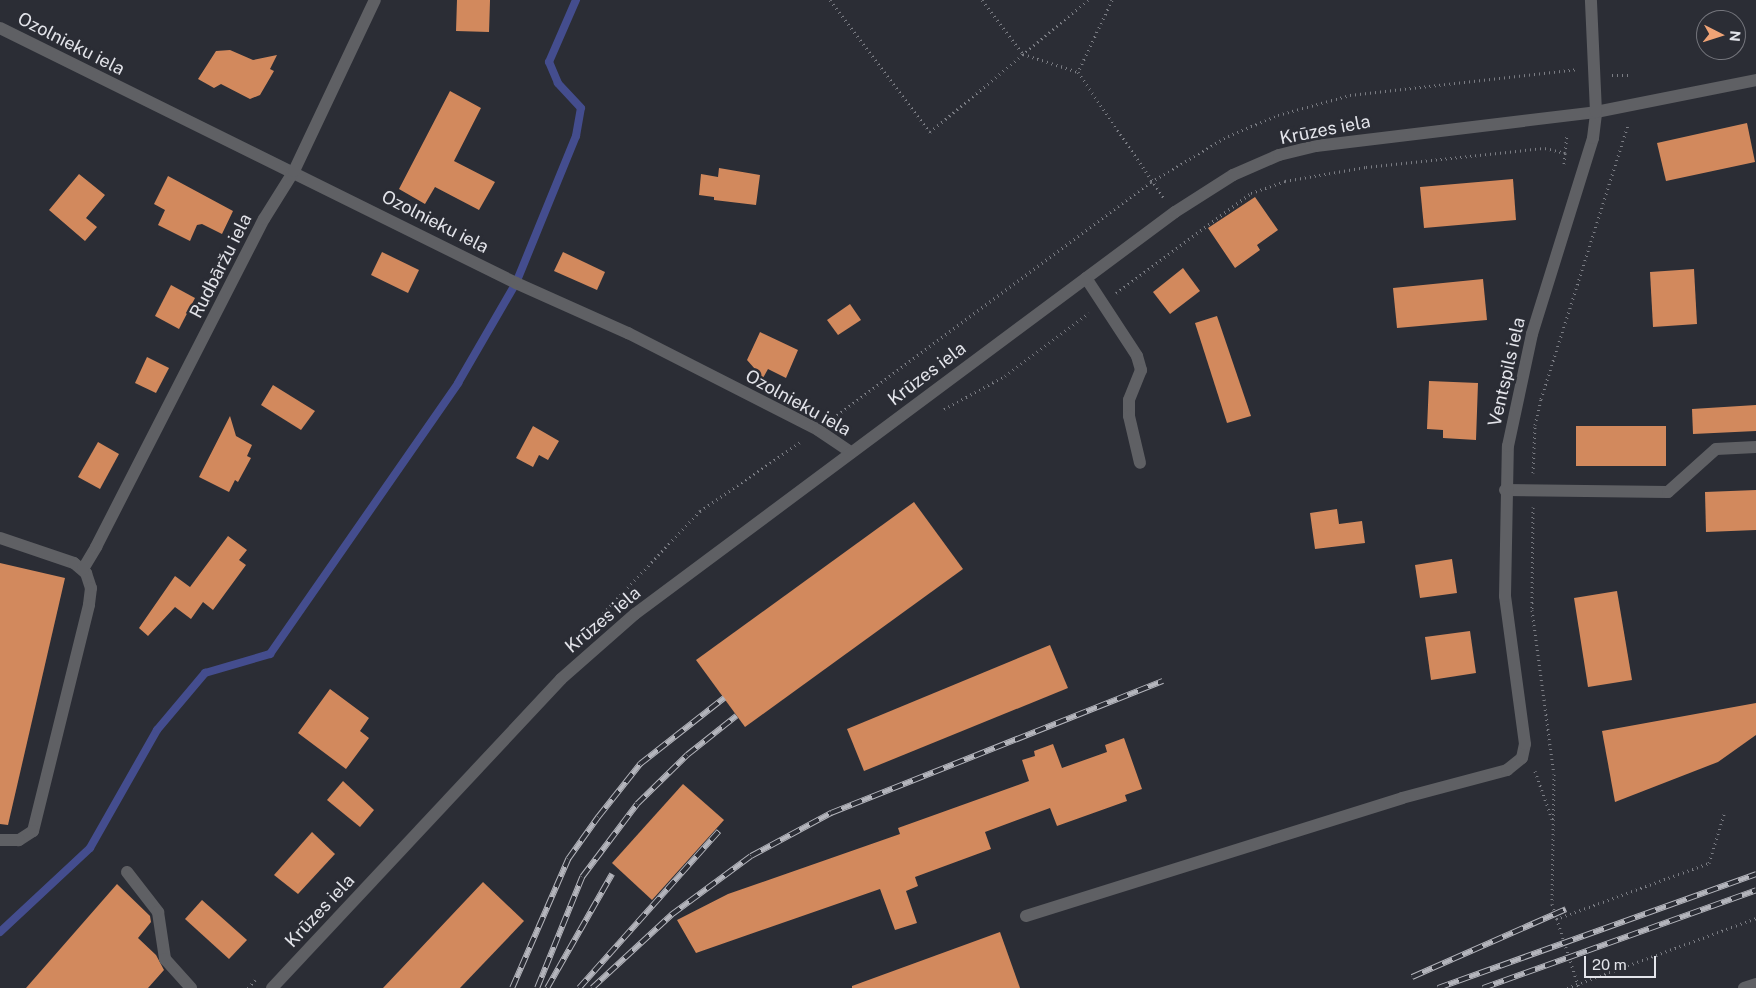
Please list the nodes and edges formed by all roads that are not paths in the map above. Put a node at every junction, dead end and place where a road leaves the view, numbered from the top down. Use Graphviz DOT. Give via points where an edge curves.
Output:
graph roads {
  1 [pos="375,0"];
  2 [pos="1591,0"];
  3 [pos="0,28"];
  4 [pos="1756,80"];
  5 [pos="1596,112"];
  6 [pos="294,171"];
  7 [pos="1086,278"];
  8 [pos="1756,447"];
  9 [pos="852,452"];
  10 [pos="1140,464"];
  11 [pos="1505,490"];
  12 [pos="0,538"];
  13 [pos="83,570"];
  14 [pos="0,840"];
  15 [pos="127,872"];
  16 [pos="1026,916"];
  17 [pos="1756,984"];
  18 [pos="191,988"];
  19 [pos="272,988"];
  20 [pos="1744,988"];
  1 -- 6 [label="street, Rudbāržu iela"];
  2 -- 5 [label="street, Ventspils iela"];
  3 -- 6 [label="street, Ozolnieku iela"];
  4 -- 5 [label="street, Krūzes iela"];
  5 -- 7 [label="street, Krūzes iela" via="1316,146 1279,156 1233,175 1175,212"];
  5 -- 11 [label="street, Ventspils iela" via="1591,146 1532,334 1511,429"];
  6 -- 9 [label="street, Ozolnieku iela" via="516,283 628,333 818,430"];
  6 -- 13 [label="street, Rudbāržu iela" via="264,219"];
  7 -- 9 [label="street, Krūzes iela"];
  7 -- 10 [label="street" via="1138,356 1141,370 1129,400 1129,416"];
  8 -- 11 [label="street" via="1716,449 1668,492"];
  9 -- 19 [label="street, Krūzes iela" via="635,614 561,679"];
  11 -- 16 [label="street, Ventspils iela" via="1505,596 1524,736 1522,758 1507,770 1383,804"];
  12 -- 13 [label="street" via="74,563"];
  13 -- 14 [label="street" via="91,588 89,605 33,831 19,840"];
  15 -- 18 [label="street" via="158,912 165,959"];
  17 -- 20 [label="street"];
}
